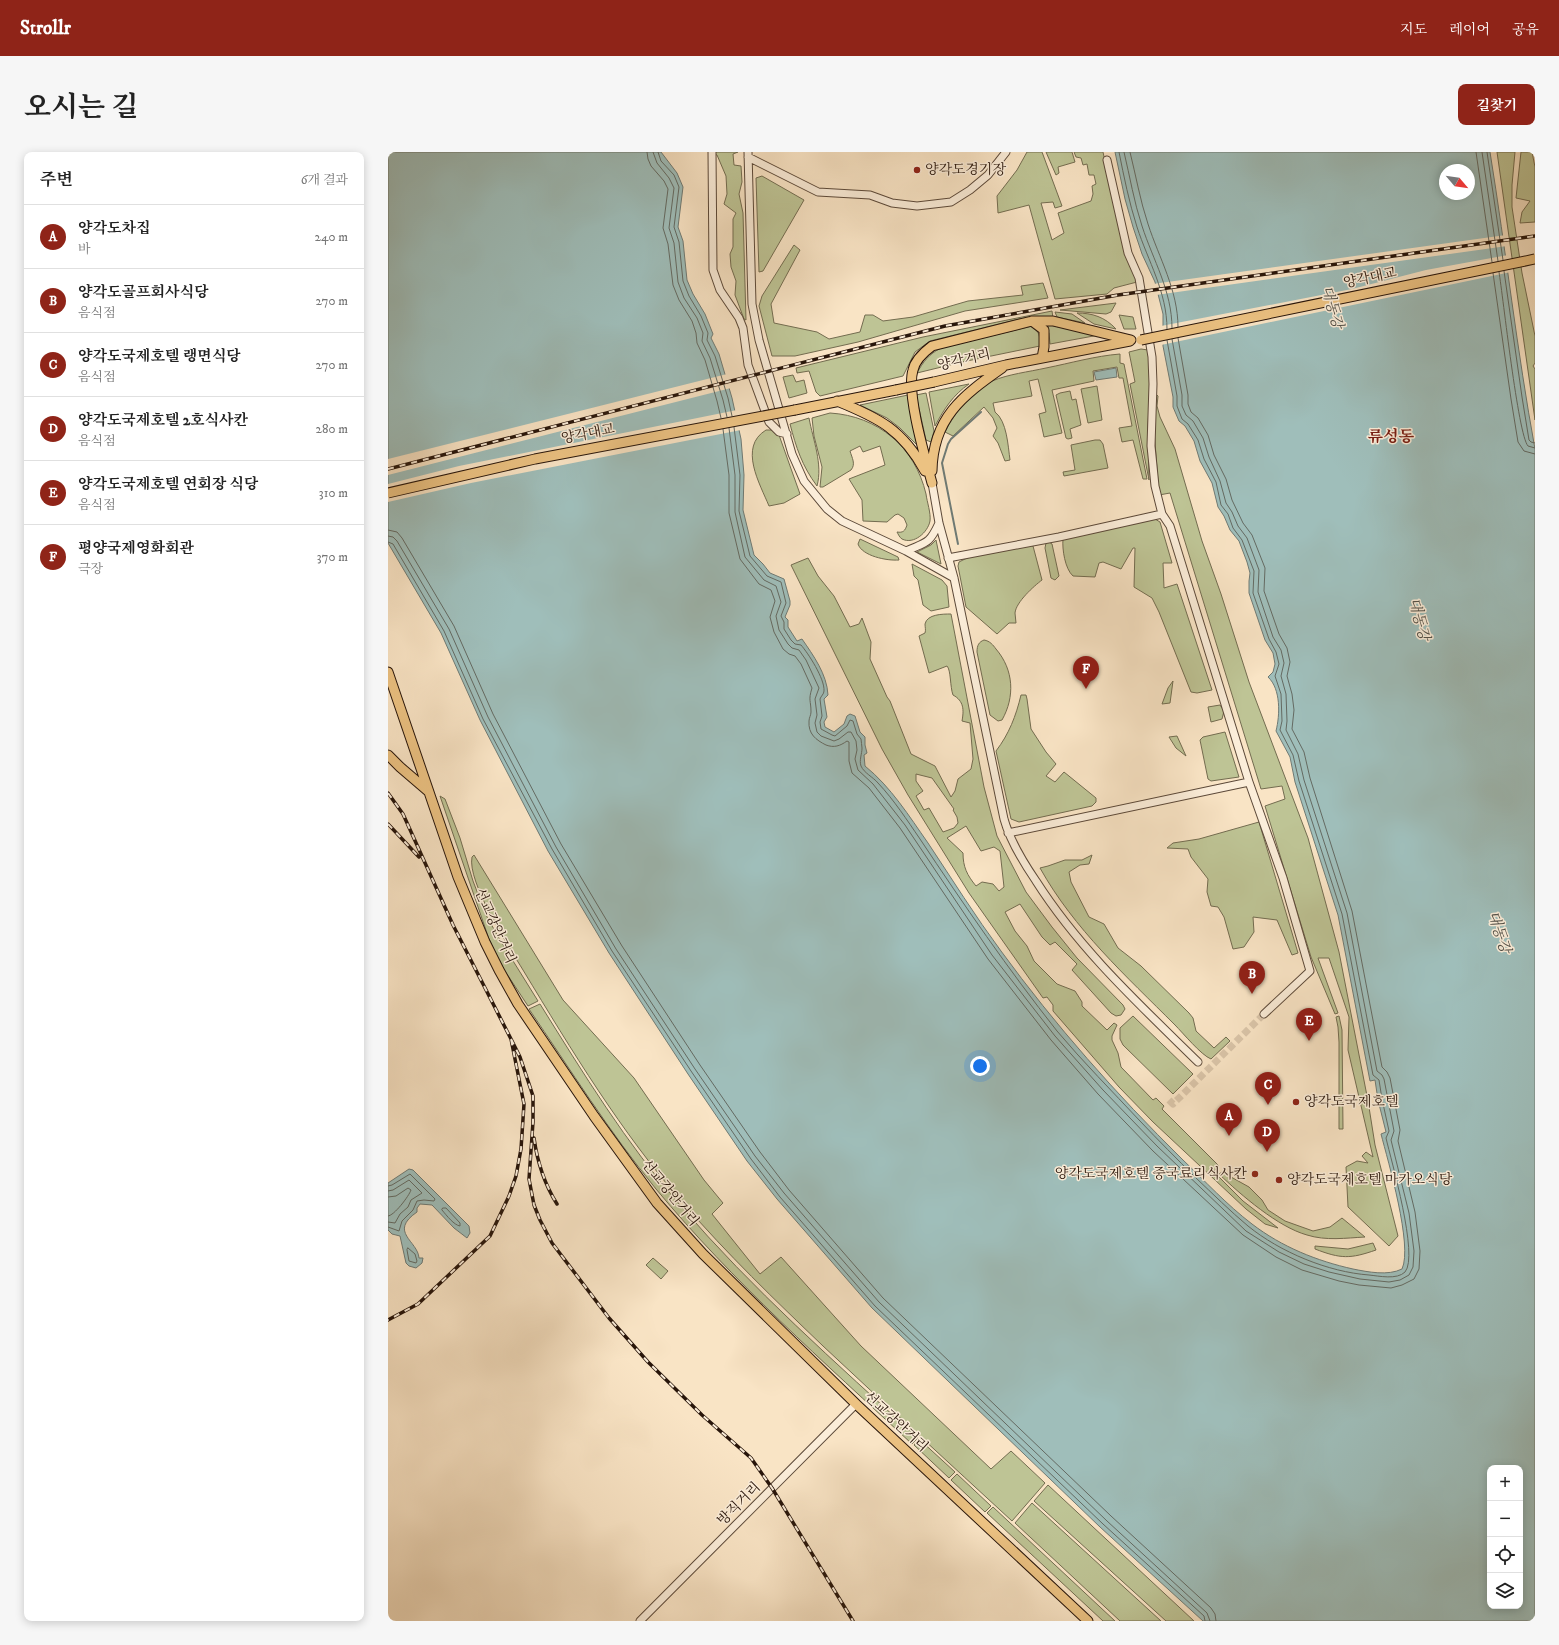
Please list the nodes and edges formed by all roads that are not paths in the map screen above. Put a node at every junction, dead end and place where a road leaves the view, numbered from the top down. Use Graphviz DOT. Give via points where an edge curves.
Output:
graph roads {
  1 [pos="712,152"];
  2 [pos="1006,152"];
  3 [pos="748,155"];
  4 [pos="1107,160"];
  5 [pos="1535,260"];
  6 [pos="1032,321"];
  7 [pos="1131,340"];
  8 [pos="1141,340"];
  9 [pos="1042,358"];
  10 [pos="1006,365"];
  11 [pos="837,401"];
  12 [pos="795,410"];
  13 [pos="787,434"];
  14 [pos="932,483"];
  15 [pos="388,493"];
  16 [pos="1162,514"];
  17 [pos="940,523"];
  18 [pos="906,551"];
  19 [pos="948,558"];
  20 [pos="954,578"];
  21 [pos="388,672"];
  22 [pos="388,755"];
  23 [pos="1249,782"];
  24 [pos="428,791"];
  25 [pos="1008,833"];
  26 [pos="1264,1014"];
  27 [pos="1198,1062"];
  28 [pos="856,1404"];
  29 [pos="640,1621"];
  30 [pos="1088,1621"];
  1 -- 13 [label="street" via="713,270 720,290 741,323 748,365 769,422 779,432"];
  2 -- 3 [label="street" via="988,175 951,202 917,206 892,203 870,195 818,192"];
  3 -- 13 [label="street" via="752,304 759,340"];
  4 -- 16 [label="street" via="1128,253 1140,278 1152,357 1151,446 1155,486"];
  5 -- 8 [label="main road, 양각대교, bridge"];
  6 -- 7 [label="main road" via="1053,321"];
  6 -- 9 [label="main road" via="1044,330"];
  6 -- 14 [label="main road" via="932,346 917,361 911,378 912,391"];
  7 -- 8 [label="main road, 양각거리"];
  7 -- 9 [label="main road, 양각거리"];
  9 -- 10 [label="main road, 양각거리"];
  10 -- 11 [label="main road, 양각거리, bridge"];
  10 -- 14 [label="main road" via="953,409 943,424 932,461"];
  11 -- 12 [label="main road, 양각거리"];
  11 -- 14 [label="main road" via="884,423 898,433 916,454"];
  12 -- 15 [label="main road, 양각대교, bridge" via="535,459"];
  13 -- 18 [label="street" via="792,454 804,481 827,509 842,521"];
  14 -- 17 [label="street"];
  16 -- 19 [label="street"];
  16 -- 23 [label="street" via="1170,526"];
  17 -- 18 [label="street" via="930,540"];
  17 -- 19 [label="street"];
  18 -- 20 [label="street"];
  19 -- 20 [label="street"];
  20 -- 25 [label="street"];
  21 -- 24 [label="main road, 선교강안거리"];
  22 -- 24 [label="main road"];
  23 -- 25 [label="street"];
  23 -- 26 [label="street" via="1283,878 1310,971"];
  24 -- 28 [label="main road, 선교강안거리" via="458,877 499,970 518,1004 594,1116 657,1203 703,1254"];
  25 -- 27 [label="street" via="1042,891 1081,944"];
  28 -- 29 [label="street, 방직거리"];
  28 -- 30 [label="main road, 선교강안거리"];
}
